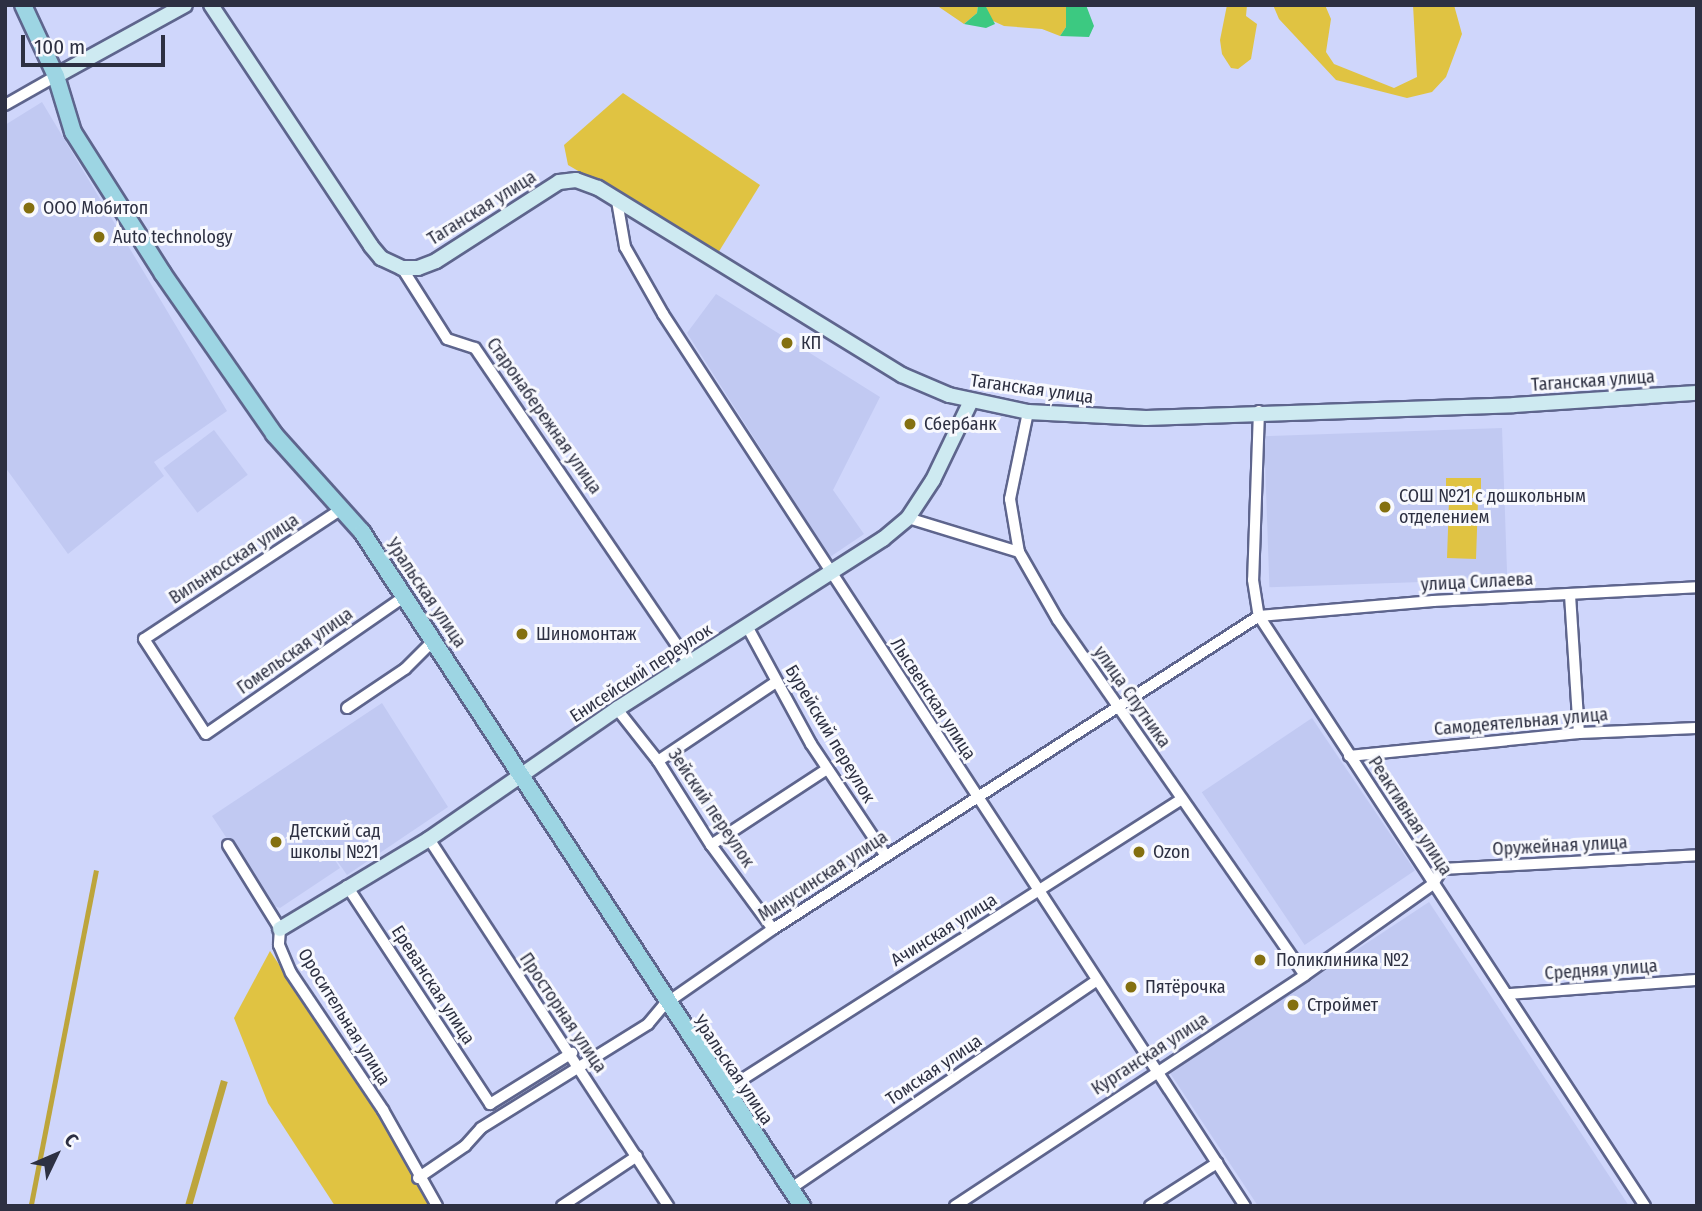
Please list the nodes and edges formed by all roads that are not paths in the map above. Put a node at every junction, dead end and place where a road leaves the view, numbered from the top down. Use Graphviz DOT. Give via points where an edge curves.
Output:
graph roads {
  1 [pos="23,5"];
  2 [pos="185,5"];
  3 [pos="211,5"];
  4 [pos="55,76"];
  5 [pos="5,104"];
  6 [pos="617,201"];
  7 [pos="402,268"];
  8 [pos="1697,393"];
  9 [pos="971,401"];
  10 [pos="1259,411"];
  11 [pos="1028,412"];
  12 [pos="344,508"];
  13 [pos="908,518"];
  14 [pos="1019,552"];
  15 [pos="831,576"];
  16 [pos="1697,587"];
  17 [pos="1570,595"];
  18 [pos="405,596"];
  19 [pos="1259,616"];
  20 [pos="748,628"];
  21 [pos="434,639"];
  22 [pos="690,664"];
  23 [pos="776,682"];
  24 [pos="346,708"];
  25 [pos="617,709"];
  26 [pos="1118,709"];
  27 [pos="1697,728"];
  28 [pos="1578,733"];
  29 [pos="206,734"];
  30 [pos="1349,756"];
  31 [pos="658,761"];
  32 [pos="827,769"];
  33 [pos="522,776"];
  34 [pos="976,796"];
  35 [pos="1182,799"];
  36 [pos="429,839"];
  37 [pos="228,845"];
  38 [pos="711,845"];
  39 [pos="1697,855"];
  40 [pos="886,856"];
  41 [pos="1433,884"];
  42 [pos="347,886"];
  43 [pos="1042,889"];
  44 [pos="280,929"];
  45 [pos="773,929"];
  46 [pos="1305,975"];
  47 [pos="1097,980"];
  48 [pos="1697,980"];
  49 [pos="1509,994"];
  50 [pos="666,1004"];
  51 [pos="572,1053"];
  52 [pos="581,1067"];
  53 [pos="1156,1070"];
  54 [pos="724,1091"];
  55 [pos="637,1156"];
  56 [pos="1217,1163"];
  57 [pos="418,1178"];
  58 [pos="790,1189"];
  59 [pos="437,1206"];
  60 [pos="562,1206"];
  61 [pos="668,1206"];
  62 [pos="802,1206"];
  63 [pos="955,1206"];
  64 [pos="1150,1206"];
  65 [pos="1245,1206"];
  66 [pos="1646,1206"];
  1 -- 4 [label="main road, Уральская улица"];
  2 -- 4 [label="main road"];
  3 -- 7 [label="main road, Старонабережная улица" via="371,246 381,258"];
  4 -- 5 [label="street"];
  4 -- 12 [label="main road, Уральская улица" via="73,132 163,274 274,434"];
  6 -- 7 [label="main road, Таганская улица" via="576,180 559,183 436,261"];
  6 -- 9 [label="main road, Таганская улица" via="902,375"];
  6 -- 15 [label="street, Лысвенская улица" via="632,263"];
  7 -- 22 [label="street, Старонабережная улица" via="447,340 475,348"];
  8 -- 10 [label="main road, Таганская улица" via="1527,405"];
  9 -- 11 [label="main road, Таганская улица"];
  9 -- 13 [label="main road, Енисейский переулок" via="933,480"];
  10 -- 11 [label="main road, Таганская улица" via="1093,418"];
  10 -- 19 [label="street, Реактивная улица" via="1253,580"];
  11 -- 14 [label="street, улица Спутника" via="1010,499"];
  12 -- 18 [label="main road, Уральская улица"];
  12 -- 29 [label="street, Вильнюсская улица" via="144,639"];
  13 -- 14 [label="street"];
  13 -- 15 [label="main road, Енисейский переулок"];
  14 -- 26 [label="street, улица Спутника"];
  15 -- 20 [label="main road, Енисейский переулок"];
  15 -- 34 [label="street, Лысвенская улица"];
  16 -- 17 [label="street, улица Силаева"];
  17 -- 19 [label="street, улица Силаева"];
  17 -- 28 [label="street"];
  18 -- 21 [label="main road, Уральская улица"];
  18 -- 29 [label="street, Гомельская улица"];
  19 -- 26 [label="street, Минусинская улица"];
  19 -- 30 [label="street, Реактивная улица"];
  20 -- 22 [label="main road, Енисейский переулок"];
  20 -- 23 [label="street, Бурейский переулок"];
  21 -- 24 [label="street" via="405,669"];
  21 -- 33 [label="main road, Уральская улица"];
  22 -- 25 [label="main road, Енисейский переулок"];
  23 -- 31 [label="street"];
  23 -- 32 [label="street, Бурейский переулок"];
  25 -- 31 [label="street, Зейский переулок"];
  25 -- 33 [label="main road, Енисейский переулок"];
  26 -- 34 [label="street, Минусинская улица"];
  26 -- 35 [label="street, улица Спутника"];
  27 -- 28 [label="street, Самодеятельная улица"];
  28 -- 30 [label="street, Самодеятельная улица"];
  30 -- 41 [label="street, Реактивная улица"];
  31 -- 38 [label="street, Зейский переулок"];
  32 -- 38 [label="street"];
  32 -- 40 [label="street, Бурейский переулок"];
  33 -- 36 [label="main road, Енисейский переулок"];
  33 -- 50 [label="main road, Уральская улица"];
  34 -- 40 [label="street, Минусинская улица"];
  34 -- 43 [label="street, Лысвенская улица"];
  35 -- 43 [label="street, Ачинская улица"];
  35 -- 46 [label="street, улица Спутника"];
  36 -- 42 [label="main road, Енисейский переулок"];
  36 -- 51 [label="street, Просторная улица"];
  37 -- 44 [label="street, Оросительная улица"];
  38 -- 45 [label="street, Зейский переулок"];
  39 -- 41 [label="street, Оружейная улица" via="1442,869"];
  40 -- 45 [label="street, Минусинская улица"];
  41 -- 46 [label="street, Курганская улица"];
  41 -- 49 [label="street, Реактивная улица"];
  42 -- 44 [label="main road, Енисейский переулок"];
  42 -- 51 [label="street, Ереванская улица" via="490,1104"];
  43 -- 47 [label="street, Лысвенская улица"];
  43 -- 54 [label="street, Ачинская улица"];
  44 -- 57 [label="street, Оросительная улица" via="279,945 291,973 393,1127"];
  45 -- 50 [label="street, Минусинская улица"];
  46 -- 53 [label="street, Курганская улица"];
  47 -- 53 [label="street, Лысвенская улица"];
  47 -- 58 [label="street, Томская улица"];
  48 -- 49 [label="street, Средняя улица"];
  49 -- 66 [label="street, Реактивная улица"];
  50 -- 52 [label="street, Минусинская улица" via="648,1024"];
  50 -- 54 [label="main road, Уральская улица"];
  51 -- 52 [label="street, Просторная улица"];
  52 -- 55 [label="street, Просторная улица"];
  52 -- 57 [label="street, Минусинская улица" via="481,1128 465,1146"];
  53 -- 56 [label="street, Лысвенская улица"];
  53 -- 63 [label="street, Курганская улица"];
  54 -- 58 [label="main road, Уральская улица"];
  55 -- 60 [label="street"];
  55 -- 61 [label="street, Просторная улица"];
  56 -- 64 [label="street"];
  56 -- 65 [label="street, Лысвенская улица"];
  57 -- 59 [label="street, Оросительная улица"];
  58 -- 62 [label="main road, Уральская улица"];
}
